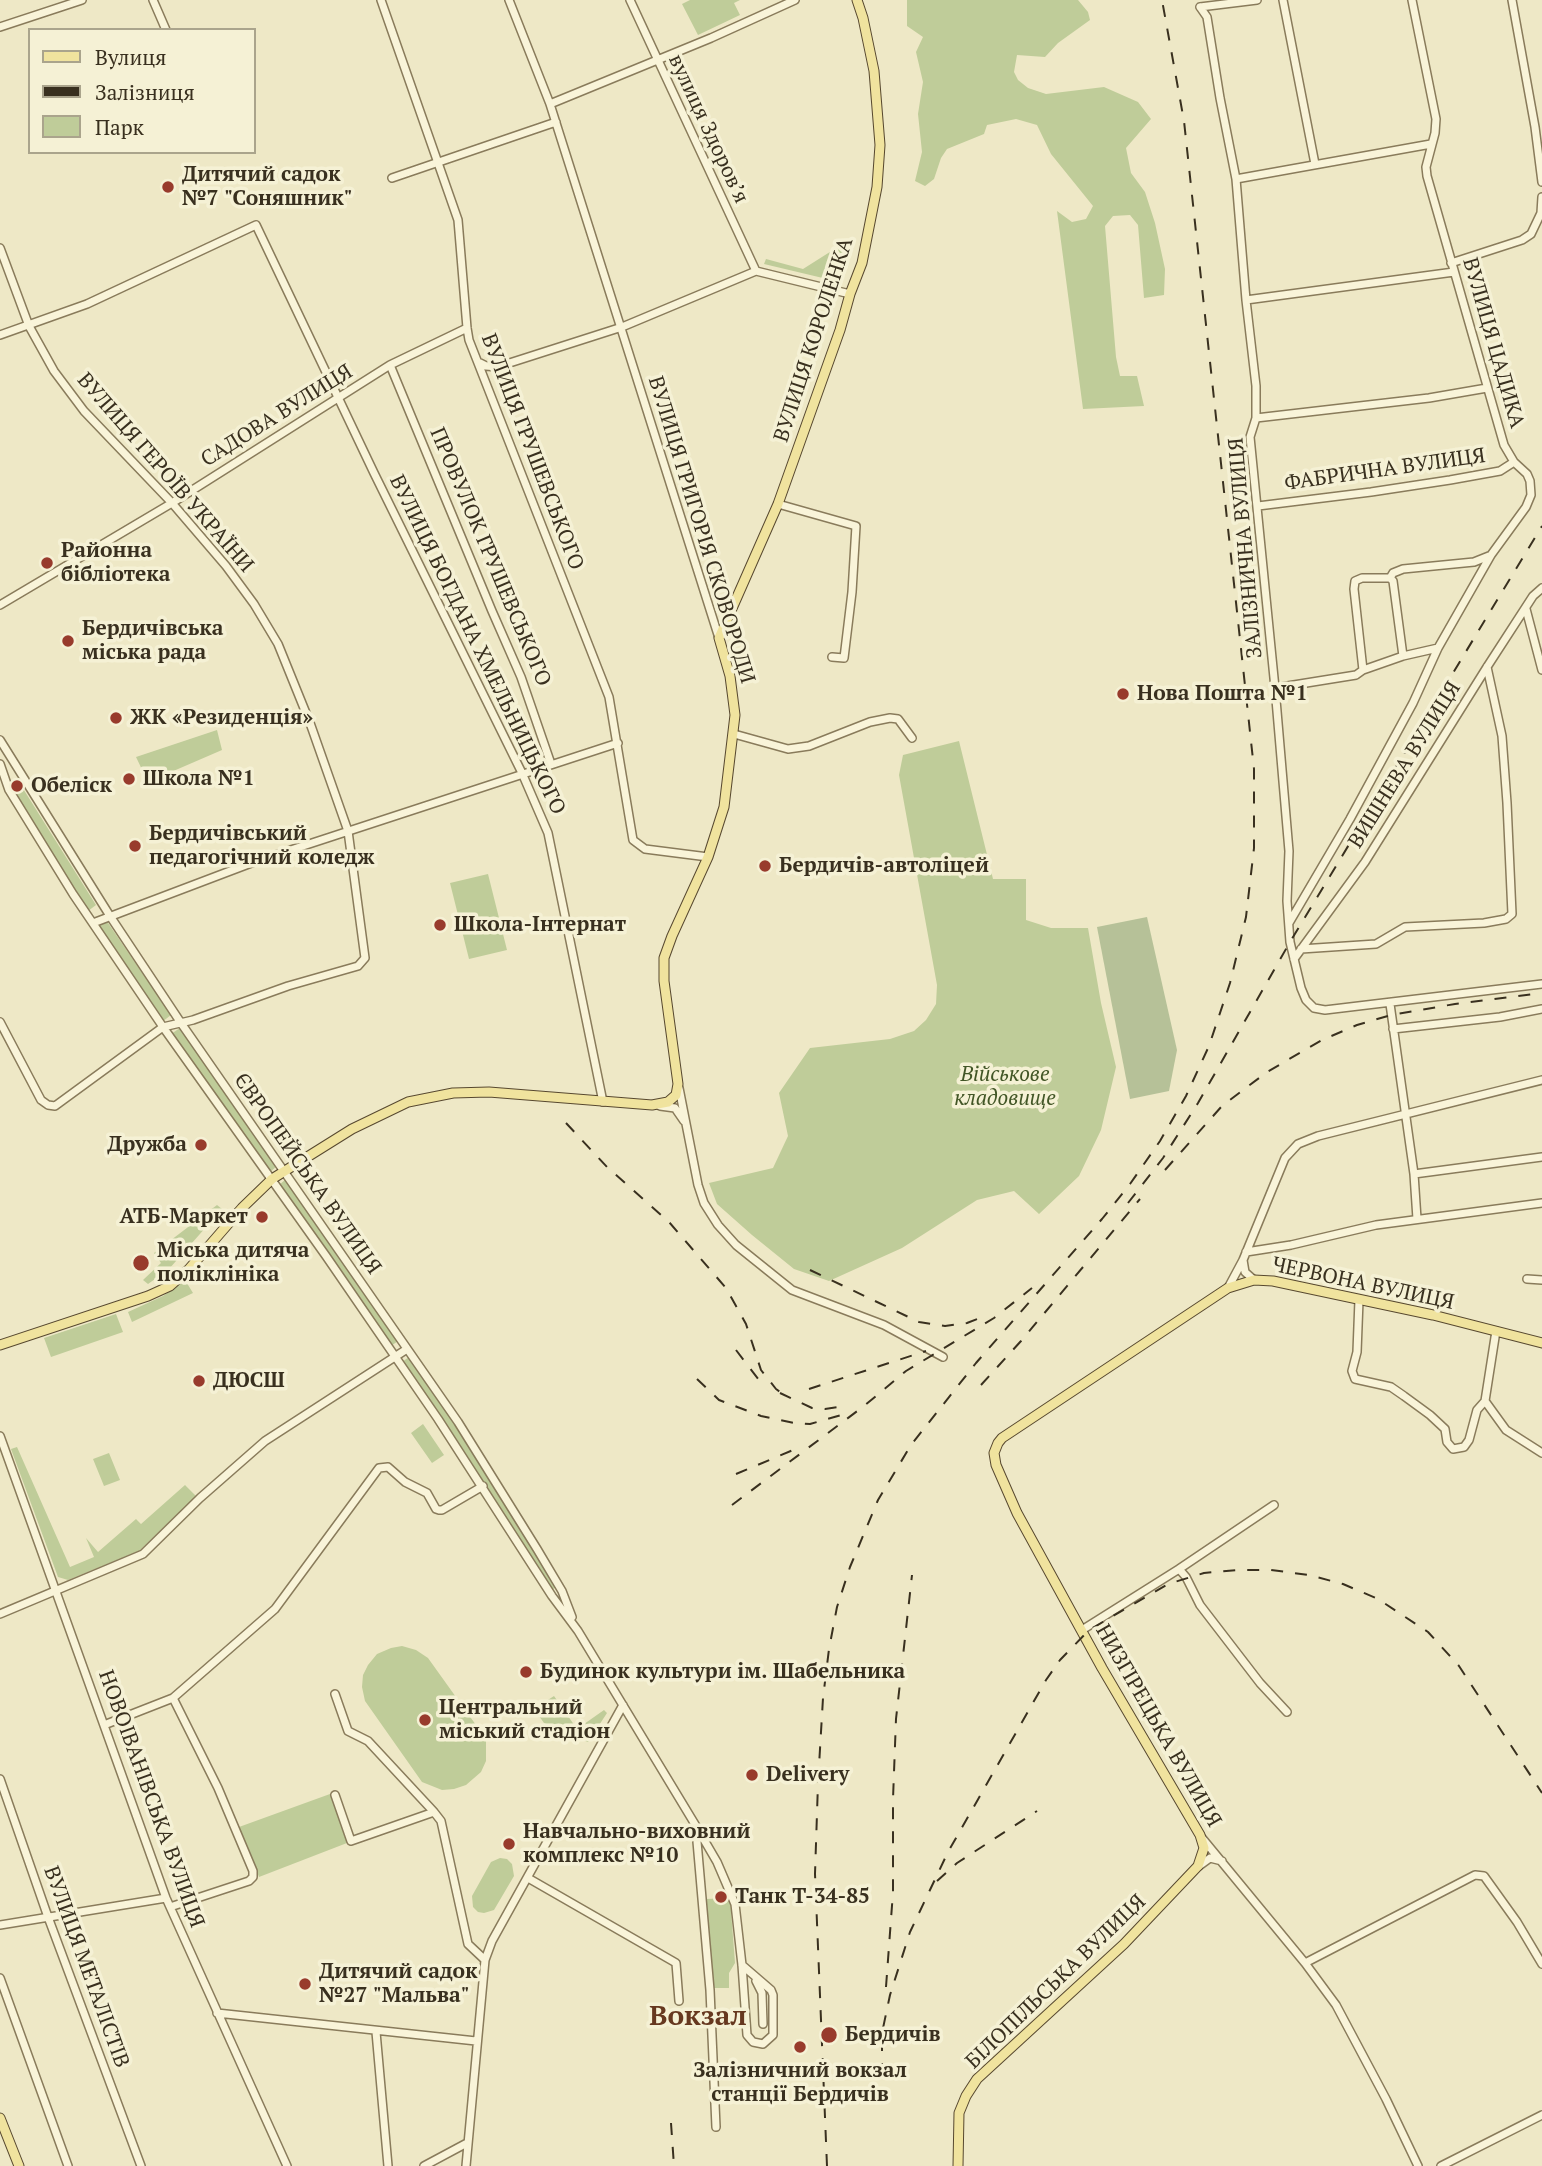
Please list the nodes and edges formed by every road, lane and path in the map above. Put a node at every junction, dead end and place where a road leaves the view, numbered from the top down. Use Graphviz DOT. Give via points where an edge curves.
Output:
graph roads {
  1 [pos="82,0"];
  2 [pos="153,0"];
  3 [pos="381,0"];
  4 [pos="509,0"];
  5 [pos="629,0"];
  6 [pos="795,0"];
  7 [pos="857,0"];
  8 [pos="1257,0"];
  9 [pos="1283,0"];
  10 [pos="1412,0"];
  11 [pos="1512,0"];
  12 [pos="1,26"];
  13 [pos="165,28"];
  14 [pos="657,59"];
  15 [pos="550,104"];
  16 [pos="556,122"];
  17 [pos="1431,144"];
  18 [pos="439,162"];
  19 [pos="1315,164"];
  20 [pos="392,178"];
  21 [pos="1236,179"];
  22 [pos="1542,182"];
  23 [pos="1542,197"];
  24 [pos="0,248"];
  25 [pos="1451,263"];
  26 [pos="756,271"];
  27 [pos="1454,272"];
  28 [pos="850,294"];
  29 [pos="1246,300"];
  30 [pos="29,326"];
  31 [pos="622,327"];
  32 [pos="467,328"];
  33 [pos="0,335"];
  34 [pos="480,362"];
  35 [pos="390,365"];
  36 [pos="1487,388"];
  37 [pos="338,399"];
  38 [pos="1256,418"];
  39 [pos="1514,462"];
  40 [pos="172,503"];
  41 [pos="778,504"];
  42 [pos="1258,506"];
  43 [pos="1491,555"];
  44 [pos="1390,578"];
  45 [pos="1542,588"];
  46 [pos="0,605"];
  47 [pos="1526,609"];
  48 [pos="719,638"];
  49 [pos="1438,648"];
  50 [pos="1403,656"];
  51 [pos="832,657"];
  52 [pos="1487,667"];
  53 [pos="1363,670"];
  54 [pos="1542,670"];
  55 [pos="1275,688"];
  56 [pos="734,734"];
  57 [pos="912,738"];
  58 [pos="0,740"];
  59 [pos="618,743"];
  60 [pos="0,764"];
  61 [pos="551,764"];
  62 [pos="522,773"];
  63 [pos="348,831"];
  64 [pos="708,857"];
  65 [pos="110,916"];
  66 [pos="93,923"];
  67 [pos="1289,923"];
  68 [pos="1301,949"];
  69 [pos="1294,959"];
  70 [pos="1542,985"];
  71 [pos="1390,1004"];
  72 [pos="1542,1009"];
  73 [pos="0,1022"];
  74 [pos="181,1023"];
  75 [pos="163,1027"];
  76 [pos="1393,1029"];
  77 [pos="1542,1080"];
  78 [pos="678,1084"];
  79 [pos="603,1102"];
  80 [pos="653,1105"];
  81 [pos="1406,1114"];
  82 [pos="686,1124"];
  83 [pos="1542,1157"];
  84 [pos="285,1170"];
  85 [pos="1414,1174"];
  86 [pos="272,1179"];
  87 [pos="1542,1203"];
  88 [pos="1417,1219"];
  89 [pos="1244,1256"];
  90 [pos="1527,1279"];
  91 [pos="1254,1280"];
  92 [pos="1542,1280"];
  93 [pos="1228,1288"];
  94 [pos="1359,1300"];
  95 [pos="1496,1331"];
  96 [pos="1542,1343"];
  97 [pos="0,1345"];
  98 [pos="407,1349"];
  99 [pos="395,1357"];
  100 [pos="943,1357"];
  101 [pos="1485,1401"];
  102 [pos="1010,1433"];
  103 [pos="0,1436"];
  104 [pos="1542,1453"];
  105 [pos="483,1486"];
  106 [pos="1275,1505"];
  107 [pos="1179,1570"];
  108 [pos="57,1591"];
  109 [pos="0,1614"];
  110 [pos="1082,1630"];
  111 [pos="578,1631"];
  112 [pos="335,1694"];
  113 [pos="173,1698"];
  114 [pos="623,1705"];
  115 [pos="1287,1712"];
  116 [pos="104,1725"];
  117 [pos="0,1779"];
  118 [pos="335,1795"];
  119 [pos="433,1812"];
  120 [pos="696,1826"];
  121 [pos="1200,1836"];
  122 [pos="1222,1861"];
  123 [pos="1198,1866"];
  124 [pos="528,1878"];
  125 [pos="166,1898"];
  126 [pos="170,1907"];
  127 [pos="48,1917"];
  128 [pos="0,1925"];
  129 [pos="485,1960"];
  130 [pos="1305,1963"];
  131 [pos="1542,1964"];
  132 [pos="742,1965"];
  133 [pos="754,1977"];
  134 [pos="0,1978"];
  135 [pos="679,2001"];
  136 [pos="217,2013"];
  137 [pos="746,2024"];
  138 [pos="763,2024"];
  139 [pos="774,2024"];
  140 [pos="376,2032"];
  141 [pos="476,2041"];
  142 [pos="1542,2115"];
  143 [pos="0,2118"];
  144 [pos="716,2127"];
  145 [pos="467,2143"];
  146 [pos="19,2166"];
  147 [pos="68,2166"];
  148 [pos="141,2166"];
  149 [pos="287,2166"];
  150 [pos="388,2166"];
  151 [pos="424,2166"];
  152 [pos="466,2166"];
  153 [pos="958,2166"];
  154 [pos="1418,2166"];
  155 [pos="1441,2166"];
  1 -- 12 [label="street"];
  2 -- 13 [label="street"];
  3 -- 18 [label="street, ВУЛИЦЯ ГРУШЕВСЬКОГО"];
  4 -- 15 [label="street, ВУЛИЦЯ ГРИГОРІЯ СКОВОРОДИ"];
  5 -- 14 [label="street, вулиця Здоровʼя"];
  6 -- 14 [label="street"];
  7 -- 28 [label="main road, ВУЛИЦЯ КОРОЛЕНКА" via="874,71 880,145 862,262"];
  8 -- 21 [label="street, ЗАЛІЗНИЧНА ВУЛИЦЯ" via="1200,7 1208,17"];
  9 -- 19 [label="street"];
  10 -- 17 [label="street, ВУЛИЦЯ ЦАДИКА" via="1436,119"];
  11 -- 22 [label="street"];
  14 -- 15 [label="street"];
  14 -- 26 [label="street, вулиця Здоровʼя"];
  15 -- 16 [label="street, ВУЛИЦЯ ГРИГОРІЯ СКОВОРОДИ"];
  16 -- 18 [label="street"];
  16 -- 31 [label="street, ВУЛИЦЯ ГРИГОРІЯ СКОВОРОДИ"];
  17 -- 19 [label="street"];
  17 -- 25 [label="street, ВУЛИЦЯ ЦАДИКА" via="1427,176"];
  18 -- 20 [label="street"];
  18 -- 32 [label="street, ВУЛИЦЯ ГРУШЕВСЬКОГО" via="458,220"];
  19 -- 21 [label="street"];
  21 -- 29 [label="street, ЗАЛІЗНИЧНА ВУЛИЦЯ"];
  23 -- 25 [label="street" via="1541,213 1531,234"];
  24 -- 30 [label="street, ВУЛИЦЯ ГЕРОЇВ УКРАЇНИ"];
  25 -- 27 [label="street, ВУЛИЦЯ ЦАДИКА"];
  26 -- 28 [label="street"];
  26 -- 31 [label="street"];
  27 -- 29 [label="street"];
  27 -- 36 [label="street, ВУЛИЦЯ ЦАДИКА"];
  28 -- 41 [label="main road, ВУЛИЦЯ КОРОЛЕНКА"];
  29 -- 38 [label="street, ЗАЛІЗНИЧНА ВУЛИЦЯ"];
  30 -- 33 [label="street"];
  30 -- 37 [label="street, ВУЛИЦЯ БОГДАНА ХМЕЛЬНИЦЬКОГО" via="256,225"];
  30 -- 40 [label="street, ВУЛИЦЯ ГЕРОЇВ УКРАЇНИ" via="54,372 84,411"];
  31 -- 34 [label="street" via="497,367"];
  31 -- 48 [label="street, ВУЛИЦЯ ГРИГОРІЯ СКОВОРОДИ"];
  32 -- 34 [label="street, ВУЛИЦЯ ГРУШЕВСЬКОГО"];
  32 -- 35 [label="street, САДОВА ВУЛИЦЯ"];
  34 -- 59 [label="street, ВУЛИЦЯ ГРУШЕВСЬКОГО" via="609,697"];
  35 -- 37 [label="street, САДОВА ВУЛИЦЯ"];
  35 -- 61 [label="street, ПРОВУЛОК ГРУШЕВСЬКОГО" via="522,677"];
  36 -- 38 [label="street"];
  36 -- 39 [label="street, ВУЛИЦЯ ЦАДИКА" via="1504,445"];
  37 -- 40 [label="street, САДОВА ВУЛИЦЯ"];
  37 -- 62 [label="street, ВУЛИЦЯ БОГДАНА ХМЕЛЬНИЦЬКОГО"];
  38 -- 42 [label="street, ЗАЛІЗНИЧНА ВУЛИЦЯ" via="1250,437"];
  39 -- 42 [label="street, ФАБРИЧНА ВУЛИЦЯ" via="1500,471 1463,478"];
  39 -- 43 [label="street, ВУЛИЦЯ ЦАДИКА" via="1530,481 1529,501"];
  40 -- 46 [label="street, САДОВА ВУЛИЦЯ"];
  40 -- 63 [label="street, ВУЛИЦЯ ГЕРОЇВ УКРАЇНИ" via="226,566 278,644"];
  41 -- 48 [label="main road, ВУЛИЦЯ КОРОЛЕНКА"];
  41 -- 51 [label="street" via="856,526 845,659"];
  42 -- 55 [label="street, ЗАЛІЗНИЧНА ВУЛИЦЯ"];
  43 -- 44 [label="street" via="1474,562 1403,569"];
  43 -- 49 [label="street, ВУЛИЦЯ ЦАДИКА"];
  44 -- 50 [label="street"];
  44 -- 53 [label="street" via="1355,581"];
  45 -- 47 [label="street, ВИШНЕВА ВУЛИЦЯ"];
  47 -- 52 [label="street, ВИШНЕВА ВУЛИЦЯ"];
  47 -- 54 [label="street"];
  48 -- 56 [label="main road, ВУЛИЦЯ ГРИГОРІЯ СКОВОРОДИ" via="730,676"];
  49 -- 50 [label="street"];
  49 -- 67 [label="street, ВУЛИЦЯ ЦАДИКА" via="1382,761"];
  50 -- 53 [label="street"];
  52 -- 68 [label="street, ВИШНЕВА ВУЛИЦЯ" via="1365,862"];
  52 -- 68 [label="street" via="1502,736 1512,914 1485,923 1405,928 1363,946"];
  53 -- 55 [label="street"];
  55 -- 67 [label="street, ЗАЛІЗНИЧНА ВУЛИЦЯ" via="1289,851"];
  56 -- 57 [label="street" via="788,749 810,746 890,718 898,719"];
  56 -- 64 [label="main road, ВУЛИЦЯ ГРИГОРІЯ СКОВОРОДИ" via="724,807"];
  58 -- 65 [label="street, ЄВРОПЕЙСЬКА ВУЛИЦЯ"];
  59 -- 61 [label="street"];
  59 -- 64 [label="street, ВУЛИЦЯ ГРУШЕВСЬКОГО" via="633,840 645,849"];
  60 -- 66 [label="street, ЄВРОПЕЙСЬКА ВУЛИЦЯ" via="9,790"];
  61 -- 62 [label="street"];
  62 -- 63 [label="street"];
  62 -- 79 [label="street, ВУЛИЦЯ БОГДАНА ХМЕЛЬНИЦЬКОГО" via="548,833"];
  63 -- 65 [label="street"];
  63 -- 74 [label="street, ВУЛИЦЯ ГЕРОЇВ УКРАЇНИ" via="363,962"];
  64 -- 78 [label="main road, ВУЛИЦЯ ГРИГОРІЯ СКОВОРОДИ" via="664,958"];
  65 -- 66 [label="street"];
  65 -- 74 [label="street, ЄВРОПЕЙСЬКА ВУЛИЦЯ"];
  66 -- 75 [label="street, ЄВРОПЕЙСЬКА ВУЛИЦЯ"];
  67 -- 69 [label="street, ЗАЛІЗНИЧНА ВУЛИЦЯ"];
  68 -- 69 [label="street, ВИШНЕВА ВУЛИЦЯ"];
  69 -- 71 [label="street, ЗАЛІЗНИЧНА ВУЛИЦЯ" via="1306,1000 1314,1008"];
  70 -- 71 [label="street"];
  71 -- 76 [label="street"];
  72 -- 76 [label="street"];
  73 -- 75 [label="street" via="41,1100 55,1106"];
  74 -- 75 [label="street"];
  74 -- 84 [label="street, ЄВРОПЕЙСЬКА ВУЛИЦЯ"];
  75 -- 86 [label="street, ЄВРОПЕЙСЬКА ВУЛИЦЯ"];
  76 -- 81 [label="street"];
  77 -- 81 [label="street"];
  78 -- 80 [label="main road" via="672,1100"];
  78 -- 82 [label="street, ВУЛИЦЯ ГРИГОРІЯ СКОВОРОДИ"];
  79 -- 80 [label="main road"];
  79 -- 84 [label="main road" via="489,1092 431,1096 380,1114"];
  80 -- 82 [label="street" via="675,1108"];
  81 -- 85 [label="street"];
  81 -- 89 [label="street" via="1318,1136 1292,1148"];
  82 -- 100 [label="street, ВУЛИЦЯ ГРИГОРІЯ СКОВОРОДИ" via="704,1203 736,1245 792,1290 884,1325"];
  83 -- 85 [label="street"];
  84 -- 86 [label="main road"];
  84 -- 98 [label="street, ЄВРОПЕЙСЬКА ВУЛИЦЯ"];
  85 -- 88 [label="street"];
  86 -- 97 [label="main road" via="170,1286"];
  86 -- 99 [label="street, ЄВРОПЕЙСЬКА ВУЛИЦЯ"];
  87 -- 88 [label="street"];
  88 -- 89 [label="street"];
  89 -- 91 [label="street" via="1245,1272"];
  89 -- 93 [label="street"];
  90 -- 92 [label="street"];
  91 -- 93 [label="main road, ЧЕРВОНА ВУЛИЦЯ"];
  91 -- 94 [label="main road, ЧЕРВОНА ВУЛИЦЯ"];
  93 -- 102 [label="main road, ЧЕРВОНА ВУЛИЦЯ"];
  94 -- 95 [label="main road, ЧЕРВОНА ВУЛИЦЯ"];
  94 -- 101 [label="street" via="1355,1379 1391,1387 1404,1396 1445,1429 1453,1449 1464,1447 1469,1440 1477,1410"];
  95 -- 96 [label="main road, ЧЕРВОНА ВУЛИЦЯ"];
  95 -- 101 [label="street"];
  98 -- 99 [label="street"];
  98 -- 111 [label="street, ЄВРОПЕЙСЬКА ВУЛИЦЯ" via="537,1549 562,1591"];
  99 -- 105 [label="street, ЄВРОПЕЙСЬКА ВУЛИЦЯ"];
  99 -- 108 [label="street" via="268,1439 143,1554"];
  101 -- 104 [label="street" via="1506,1430"];
  102 -- 110 [label="main road, НИЗГІРЕЦЬКА ВУЛИЦЯ" via="996,1447 996,1465 1017,1513"];
  103 -- 108 [label="street, НОВОІВАНІВСЬКА ВУЛИЦЯ"];
  105 -- 111 [label="street, ЄВРОПЕЙСЬКА ВУЛИЦЯ"];
  105 -- 113 [label="street" via="439,1510 427,1493 388,1467 379,1468 275,1609"];
  106 -- 107 [label="street"];
  107 -- 110 [label="street"];
  107 -- 115 [label="street" via="1200,1605"];
  108 -- 109 [label="street"];
  108 -- 116 [label="street, НОВОІВАНІВСЬКА ВУЛИЦЯ"];
  110 -- 121 [label="main road, НИЗГІРЕЦЬКА ВУЛИЦЯ"];
  111 -- 114 [label="street, ЄВРОПЕЙСЬКА ВУЛИЦЯ"];
  112 -- 119 [label="street" via="348,1731 368,1741"];
  113 -- 116 [label="street"];
  113 -- 126 [label="street" via="218,1788 253,1877"];
  114 -- 120 [label="street, ЄВРОПЕЙСЬКА ВУЛИЦЯ"];
  114 -- 124 [label="street"];
  116 -- 125 [label="street, НОВОІВАНІВСЬКА ВУЛИЦЯ"];
  117 -- 127 [label="street, ВУЛИЦЯ МЕТАЛІСТІВ"];
  118 -- 119 [label="street" via="351,1841"];
  119 -- 129 [label="street" via="441,1821 468,1944"];
  120 -- 132 [label="street, ЄВРОПЕЙСЬКА ВУЛИЦЯ" via="732,1894"];
  120 -- 144 [label="street"];
  121 -- 122 [label="street, НИЗГІРЕЦЬКА ВУЛИЦЯ"];
  121 -- 123 [label="main road" via="1204,1849"];
  122 -- 123 [label="street" via="1213,1857"];
  122 -- 130 [label="street, НИЗГІРЕЦЬКА ВУЛИЦЯ"];
  123 -- 153 [label="main road, БІЛОПІЛЬСЬКА ВУЛИЦЯ" via="1124,1944 977,2079 959,2113"];
  124 -- 129 [label="street"];
  124 -- 135 [label="street" via="676,1963"];
  125 -- 126 [label="street, НОВОІВАНІВСЬКА ВУЛИЦЯ"];
  125 -- 127 [label="street"];
  126 -- 136 [label="street, НОВОІВАНІВСЬКА ВУЛИЦЯ"];
  127 -- 128 [label="street"];
  127 -- 148 [label="street, ВУЛИЦЯ МЕТАЛІСТІВ"];
  129 -- 141 [label="street"];
  130 -- 131 [label="street" via="1475,1875 1484,1877"];
  130 -- 154 [label="street, НИЗГІРЕЦЬКА ВУЛИЦЯ" via="1336,2005"];
  132 -- 133 [label="street"];
  132 -- 137 [label="street, ЄВРОПЕЙСЬКА ВУЛИЦЯ"];
  133 -- 138 [label="street" via="762,1993"];
  133 -- 139 [label="street" via="772,1992"];
  134 -- 147 [label="street"];
  136 -- 140 [label="street"];
  136 -- 149 [label="street, НОВОІВАНІВСЬКА ВУЛИЦЯ"];
  137 -- 138 [label="street"];
  137 -- 139 [label="street" via="750,2039 763,2044 774,2035"];
  138 -- 139 [label="street"];
  140 -- 141 [label="street"];
  140 -- 150 [label="street"];
  141 -- 145 [label="street"];
  142 -- 155 [label="street"];
  143 -- 146 [label="main road"];
  145 -- 151 [label="street"];
  145 -- 152 [label="street"];
}
